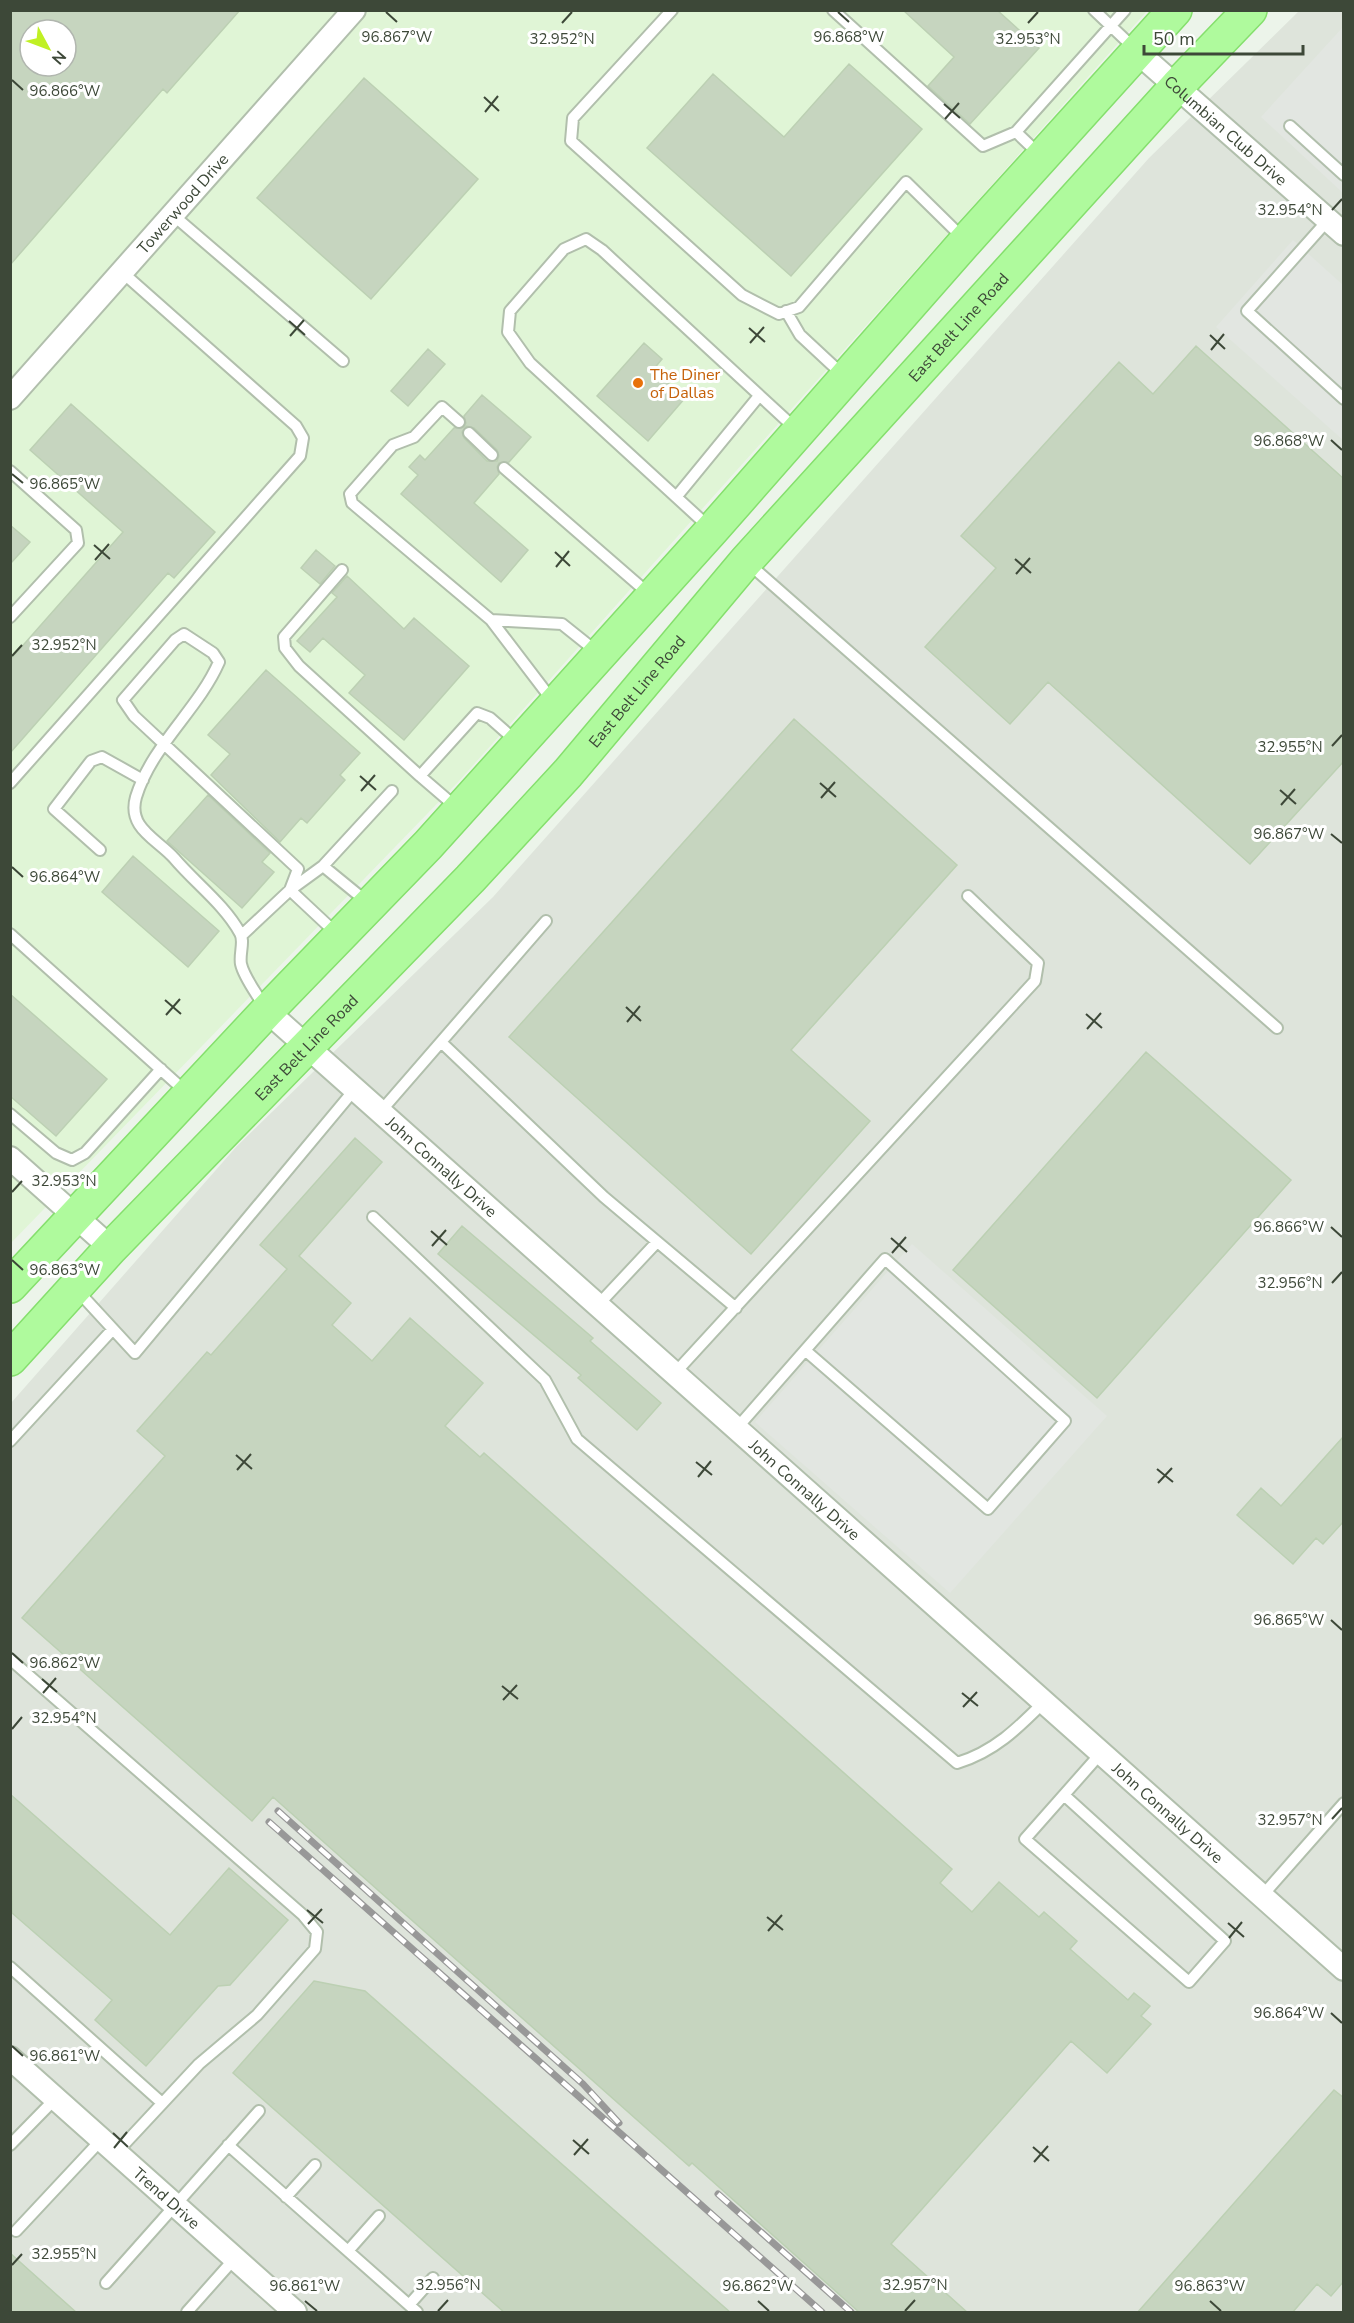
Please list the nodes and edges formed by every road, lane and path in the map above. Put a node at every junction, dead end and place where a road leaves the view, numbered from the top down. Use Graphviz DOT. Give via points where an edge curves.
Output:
graph roads {
  1 [pos="354,10"];
  2 [pos="672,10"];
  3 [pos="833,10"];
  4 [pos="1094,10"];
  5 [pos="1125,10"];
  6 [pos="1175,10"];
  7 [pos="1250,10"];
  8 [pos="1111,26"];
  9 [pos="1136,51"];
  10 [pos="1177,86"];
  11 [pos="1290,126"];
  12 [pos="1016,132"];
  13 [pos="1042,157"];
  14 [pos="1344,175"];
  15 [pos="173,215"];
  16 [pos="1336,227"];
  17 [pos="966,241"];
  18 [pos="122,272"];
  19 [pos="786,311"];
  20 [pos="344,362"];
  21 [pos="847,378"];
  22 [pos="759,396"];
  23 [pos="10,398"];
  24 [pos="1344,399"];
  25 [pos="459,422"];
  26 [pos="469,433"];
  27 [pos="799,433"];
  28 [pos="492,455"];
  29 [pos="504,468"];
  30 [pos="10,471"];
  31 [pos="677,496"];
  32 [pos="712,530"];
  33 [pos="746,561"];
  34 [pos="342,570"];
  35 [pos="652,596"];
  36 [pos="10,616"];
  37 [pos="491,620"];
  38 [pos="599,654"];
  39 [pos="555,702"];
  40 [pos="165,742"];
  41 [pos="518,743"];
  42 [pos="420,776"];
  43 [pos="143,780"];
  44 [pos="10,783"];
  45 [pos="392,791"];
  46 [pos="459,809"];
  47 [pos="100,850"];
  48 [pos="322,866"];
  49 [pos="290,890"];
  50 [pos="968,896"];
  51 [pos="370,904"];
  52 [pos="546,921"];
  53 [pos="10,934"];
  54 [pos="242,936"];
  55 [pos="339,936"];
  56 [pos="267,1011"];
  57 [pos="1277,1028"];
  58 [pos="441,1042"];
  59 [pos="306,1045"];
  60 [pos="161,1069"];
  61 [pos="356,1089"];
  62 [pos="189,1094"];
  63 [pos="381,1111"];
  64 [pos="11,1115"];
  65 [pos="10,1158"];
  66 [pos="75,1215"];
  67 [pos="372,1217"];
  68 [pos="657,1242"];
  69 [pos="111,1248"];
  70 [pos="10,1286"];
  71 [pos="75,1288"];
  72 [pos="598,1305"];
  73 [pos="736,1308"];
  74 [pos="113,1329"];
  75 [pos="806,1351"];
  76 [pos="10,1359"];
  77 [pos="675,1373"];
  78 [pos="737,1428"];
  79 [pos="10,1441"];
  80 [pos="10,1659"];
  81 [pos="1044,1702"];
  82 [pos="1101,1753"];
  83 [pos="1064,1795"];
  84 [pos="1344,1803"];
  85 [pos="1262,1896"];
  86 [pos="10,1967"];
  87 [pos="1344,1969"];
  88 [pos="10,2058"];
  89 [pos="56,2098"];
  90 [pos="162,2103"];
  91 [pos="259,2111"];
  92 [pos="10,2145"];
  93 [pos="228,2145"];
  94 [pos="109,2146"];
  95 [pos="315,2165"];
  96 [pos="286,2197"];
  97 [pos="174,2204"];
  98 [pos="379,2216"];
  99 [pos="16,2231"];
  100 [pos="348,2251"];
  101 [pos="235,2258"];
  102 [pos="434,2278"];
  103 [pos="106,2283"];
  104 [pos="413,2309"];
  105 [pos="187,2313"];
  106 [pos="296,2313"];
  1 -- 15 [label="street, Towerwood Drive"];
  2 -- 19 [label="lane" via="573,118 571,141 742,295 779,314"];
  3 -- 12 [label="lane" via="983,146"];
  4 -- 8 [label="lane"];
  5 -- 8 [label="lane"];
  6 -- 9 [label="main road"];
  7 -- 10 [label="main road, East Belt Line Road"];
  8 -- 9 [label="lane"];
  8 -- 12 [label="lane"];
  9 -- 10 [label="street, Columbian Club Drive"];
  9 -- 13 [label="main road"];
  10 -- 16 [label="street, Columbian Club Drive"];
  10 -- 33 [label="main road, East Belt Line Road"];
  11 -- 14 [label="lane"];
  12 -- 13 [label="lane"];
  13 -- 17 [label="main road"];
  15 -- 18 [label="street, Towerwood Drive"];
  15 -- 20 [label="lane"];
  16 -- 24 [label="lane" via="1247,311"];
  17 -- 19 [label="lane" via="906,182 799,307"];
  17 -- 21 [label="main road"];
  18 -- 23 [label="street, Towerwood Drive"];
  18 -- 44 [label="lane" via="296,426 303,438 300,456"];
  19 -- 21 [label="lane" via="800,335"];
  21 -- 27 [label="main road"];
  22 -- 27 [label="lane"];
  22 -- 31 [label="lane"];
  22 -- 31 [label="lane" via="586,238 564,249 510,311 508,332 530,363"];
  25 -- 37 [label="lane" via="442,407 414,437 393,445 350,494 352,503"];
  26 -- 28 [label="lane"];
  27 -- 32 [label="main road"];
  29 -- 35 [label="lane"];
  30 -- 36 [label="lane" via="76,530 78,543"];
  31 -- 32 [label="lane"];
  32 -- 33 [label="main road"];
  32 -- 35 [label="main road"];
  33 -- 57 [label="lane"];
  33 -- 59 [label="main road, East Belt Line Road" via="553,789"];
  34 -- 42 [label="lane" via="284,637 285,648 299,666"];
  35 -- 38 [label="main road"];
  37 -- 38 [label="lane" via="562,624"];
  37 -- 39 [label="lane"];
  38 -- 39 [label="main road"];
  39 -- 41 [label="main road"];
  40 -- 40 [label="lane" via="212,678 219,662 213,653 184,634 123,700 134,716"];
  40 -- 43 [label="lane"];
  40 -- 49 [label="lane" via="298,869"];
  41 -- 42 [label="lane" via="490,718 477,713"];
  41 -- 46 [label="main road"];
  42 -- 46 [label="lane"];
  43 -- 47 [label="lane" via="102,757 91,761 54,809"];
  43 -- 54 [label="lane" via="133,813 141,829 230,917"];
  45 -- 48 [label="lane"];
  46 -- 51 [label="main road"];
  48 -- 49 [label="lane"];
  48 -- 51 [label="lane"];
  49 -- 54 [label="lane"];
  49 -- 55 [label="lane"];
  50 -- 73 [label="lane" via="1038,963 1035,981"];
  51 -- 55 [label="main road"];
  52 -- 58 [label="lane"];
  53 -- 60 [label="lane"];
  54 -- 56 [label="lane" via="241,965"];
  55 -- 56 [label="main road"];
  56 -- 59 [label="street, John Connally Drive"];
  56 -- 62 [label="main road"];
  58 -- 63 [label="lane"];
  58 -- 68 [label="lane"];
  59 -- 61 [label="street, John Connally Drive"];
  59 -- 69 [label="main road, East Belt Line Road"];
  60 -- 62 [label="lane"];
  60 -- 64 [label="lane" via="85,1153 72,1160 56,1154"];
  61 -- 63 [label="street, John Connally Drive"];
  61 -- 74 [label="lane" via="135,1353"];
  62 -- 66 [label="main road"];
  63 -- 72 [label="street, John Connally Drive"];
  65 -- 66 [label="street"];
  66 -- 69 [label="street"];
  66 -- 70 [label="main road"];
  67 -- 81 [label="lane" via="545,1380 577,1439 957,1763 997,1745"];
  68 -- 72 [label="lane"];
  68 -- 73 [label="lane"];
  69 -- 71 [label="main road, East Belt Line Road"];
  71 -- 74 [label="lane"];
  71 -- 76 [label="main road, East Belt Line Road"];
  72 -- 77 [label="street, John Connally Drive"];
  73 -- 77 [label="lane"];
  74 -- 79 [label="lane"];
  75 -- 75 [label="lane" via="885,1259 1065,1421 988,1509"];
  75 -- 78 [label="lane"];
  77 -- 78 [label="street, John Connally Drive"];
  78 -- 81 [label="street, John Connally Drive"];
  80 -- 90 [label="lane" via="303,1915 317,1932 315,1949 257,2015 199,2064"];
  81 -- 82 [label="street, John Connally Drive"];
  82 -- 83 [label="lane"];
  82 -- 85 [label="street, John Connally Drive"];
  83 -- 83 [label="lane" via="1225,1941 1189,1982 1025,1839"];
  84 -- 85 [label="lane"];
  85 -- 87 [label="street, John Connally Drive"];
  86 -- 90 [label="lane"];
  88 -- 89 [label="street, Trend Drive"];
  89 -- 92 [label="lane"];
  89 -- 94 [label="street, Trend Drive"];
  90 -- 94 [label="lane"];
  91 -- 93 [label="lane"];
  93 -- 96 [label="lane"];
  93 -- 97 [label="lane"];
  94 -- 97 [label="street, Trend Drive"];
  94 -- 99 [label="lane"];
  95 -- 96 [label="lane"];
  96 -- 100 [label="lane"];
  97 -- 101 [label="street, Trend Drive"];
  97 -- 103 [label="lane"];
  98 -- 100 [label="lane"];
  100 -- 104 [label="lane"];
  101 -- 105 [label="lane"];
  101 -- 106 [label="street, Trend Drive"];
  102 -- 104 [label="lane"];
}
